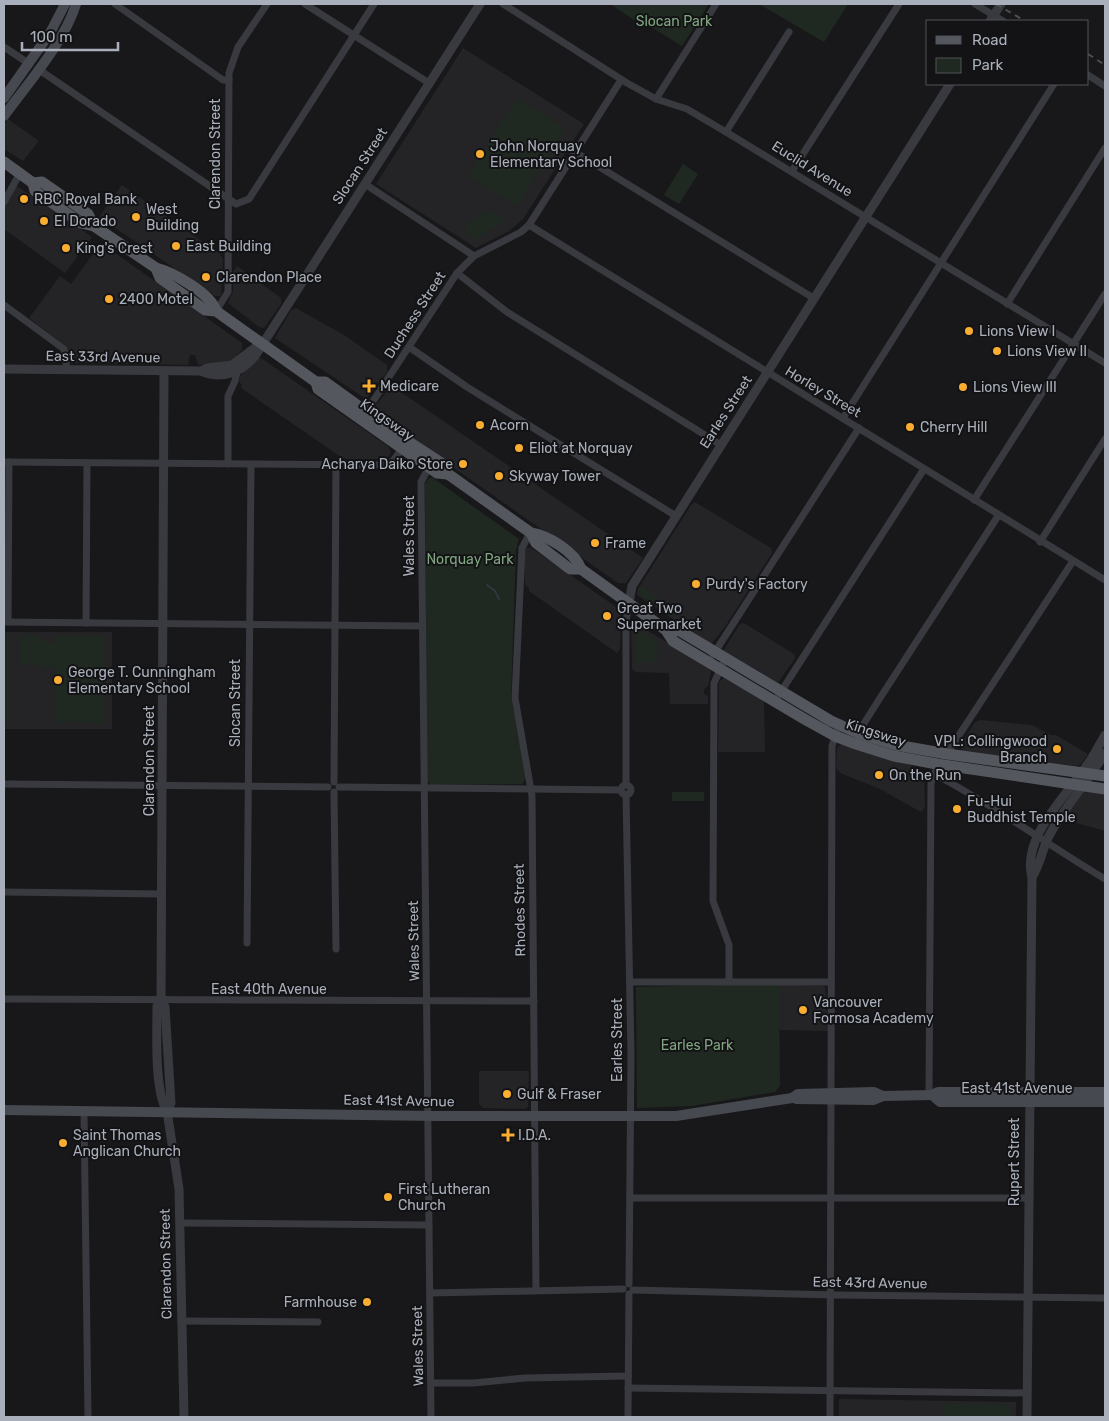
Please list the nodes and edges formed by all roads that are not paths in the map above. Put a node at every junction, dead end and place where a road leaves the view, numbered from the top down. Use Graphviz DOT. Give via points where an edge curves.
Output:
graph roads {
  1 [pos="65,4"];
  2 [pos="76,4"];
  3 [pos="115,4"];
  4 [pos="267,4"];
  5 [pos="305,4"];
  6 [pos="374,4"];
  7 [pos="480,4"];
  8 [pos="503,4"];
  9 [pos="716,4"];
  10 [pos="899,4"];
  11 [pos="975,4"];
  12 [pos="996,12"];
  13 [pos="789,32"];
  14 [pos="354,36"];
  15 [pos="4,47"];
  16 [pos="28,63"];
  17 [pos="38,68"];
  18 [pos="1089,76"];
  19 [pos="229,80"];
  20 [pos="621,80"];
  21 [pos="429,84"];
  22 [pos="949,85"];
  23 [pos="1053,85"];
  24 [pos="1105,86"];
  25 [pos="4,98"];
  26 [pos="656,99"];
  27 [pos="4,116"];
  28 [pos="726,132"];
  29 [pos="1105,148"];
  30 [pos="575,152"];
  31 [pos="4,162"];
  32 [pos="792,171"];
  33 [pos="20,173"];
  34 [pos="365,184"];
  35 [pos="229,201"];
  36 [pos="4,202"];
  37 [pos="866,217"];
  38 [pos="529,225"];
  39 [pos="474,256"];
  40 [pos="940,263"];
  41 [pos="458,273"];
  42 [pos="1105,294"];
  43 [pos="815,299"];
  44 [pos="1007,304"];
  45 [pos="4,305"];
  46 [pos="216,311"];
  47 [pos="262,342"];
  48 [pos="1073,344"];
  49 [pos="409,347"];
  50 [pos="1105,363"];
  51 [pos="235,368"];
  52 [pos="4,369"];
  53 [pos="67,370"];
  54 [pos="164,371"];
  55 [pos="768,373"];
  56 [pos="316,382"];
  57 [pos="366,412"];
  58 [pos="843,418"];
  59 [pos="859,428"];
  60 [pos="1105,439"];
  61 [pos="404,445"];
  62 [pos="722,445"];
  63 [pos="7,462"];
  64 [pos="87,463"];
  65 [pos="164,463"];
  66 [pos="228,464"];
  67 [pos="251,464"];
  68 [pos="336,465"];
  69 [pos="429,468"];
  70 [pos="924,469"];
  71 [pos="448,474"];
  72 [pos="974,500"];
  73 [pos="676,516"];
  74 [pos="998,516"];
  75 [pos="530,533"];
  76 [pos="1040,542"];
  77 [pos="1073,561"];
  78 [pos="1105,580"];
  79 [pos="629,603"];
  80 [pos="6,622"];
  81 [pos="86,623"];
  82 [pos="163,624"];
  83 [pos="249,625"];
  84 [pos="335,626"];
  85 [pos="422,626"];
  86 [pos="712,658"];
  87 [pos="723,664"];
  88 [pos="777,696"];
  89 [pos="837,731"];
  90 [pos="1105,735"];
  91 [pos="858,739"];
  92 [pos="1105,753"];
  93 [pos="947,754"];
  94 [pos="936,769"];
  95 [pos="1086,773"];
  96 [pos="1105,776"];
  97 [pos="4,784"];
  98 [pos="162,785"];
  99 [pos="1078,785"];
  100 [pos="248,786"];
  101 [pos="334,787"];
  102 [pos="424,788"];
  103 [pos="1105,788"];
  104 [pos="531,789"];
  105 [pos="624,790"];
  106 [pos="1038,836"];
  107 [pos="1046,843"];
  108 [pos="1032,877"];
  109 [pos="1105,880"];
  110 [pos="4,892"];
  111 [pos="161,894"];
  112 [pos="247,943"];
  113 [pos="336,949"];
  114 [pos="729,981"];
  115 [pos="630,982"];
  116 [pos="831,982"];
  117 [pos="4,999"];
  118 [pos="161,1001"];
  119 [pos="534,1001"];
  120 [pos="427,1002"];
  121 [pos="1105,1092"];
  122 [pos="931,1095"];
  123 [pos="831,1096"];
  124 [pos="1028,1097"];
  125 [pos="1105,1102"];
  126 [pos="4,1110"];
  127 [pos="84,1111"];
  128 [pos="167,1111"];
  129 [pos="428,1116"];
  130 [pos="534,1116"];
  131 [pos="631,1116"];
  132 [pos="630,1198"];
  133 [pos="1028,1198"];
  134 [pos="830,1199"];
  135 [pos="179,1223"];
  136 [pos="429,1225"];
  137 [pos="629,1289"];
  138 [pos="536,1290"];
  139 [pos="430,1293"];
  140 [pos="830,1295"];
  141 [pos="1028,1298"];
  142 [pos="1105,1298"];
  143 [pos="181,1321"];
  144 [pos="318,1322"];
  145 [pos="628,1376"];
  146 [pos="431,1383"];
  147 [pos="628,1388"];
  148 [pos="830,1392"];
  149 [pos="1027,1393"];
  150 [pos="88,1417"];
  151 [pos="184,1417"];
  152 [pos="431,1417"];
  153 [pos="628,1417"];
  154 [pos="830,1417"];
  155 [pos="1027,1417"];
  1 -- 16 [label="main road" via="50,33"];
  2 -- 17 [label="main road" via="68,24"];
  3 -- 19 [label="street" via="223,80"];
  4 -- 19 [label="street, Clarendon Street" via="238,47"];
  5 -- 14 [label="street"];
  6 -- 14 [label="street"];
  7 -- 21 [label="street, Slocan Street"];
  8 -- 20 [label="street, Euclid Avenue"];
  9 -- 26 [label="street"];
  10 -- 32 [label="street"];
  11 -- 12 [label="street"];
  13 -- 28 [label="street"];
  14 -- 21 [label="street"];
  14 -- 35 [label="street" via="249,199 236,204"];
  15 -- 16 [label="street"];
  16 -- 25 [label="main road"];
  17 -- 27 [label="main road"];
  17 -- 35 [label="street"];
  18 -- 24 [label="street"];
  19 -- 35 [label="street, Clarendon Street"];
  20 -- 26 [label="street, Euclid Avenue"];
  20 -- 30 [label="street, Duchess Street"];
  21 -- 34 [label="street, Slocan Street"];
  22 -- 37 [label="street, Earles Street"];
  23 -- 40 [label="street"];
  26 -- 28 [label="street, Euclid Avenue" via="687,109"];
  28 -- 32 [label="street, Euclid Avenue"];
  29 -- 44 [label="street"];
  30 -- 38 [label="street, Duchess Street"];
  30 -- 43 [label="street"];
  31 -- 33 [label="main road, Kingsway"];
  32 -- 37 [label="street, Euclid Avenue"];
  33 -- 36 [label="street"];
  33 -- 46 [label="main road, Kingsway" via="33,182 35,191 156,268 160,278 205,310"];
  34 -- 39 [label="street"];
  34 -- 47 [label="street, Slocan Street"];
  35 -- 46 [label="street, Clarendon Street" via="228,292"];
  37 -- 40 [label="street, Euclid Avenue"];
  37 -- 43 [label="street, Earles Street"];
  38 -- 39 [label="street, Duchess Street"];
  38 -- 55 [label="street, Horley Street"];
  39 -- 41 [label="street, Duchess Street"];
  40 -- 44 [label="street, Euclid Avenue"];
  40 -- 58 [label="street"];
  41 -- 49 [label="street, Duchess Street"];
  41 -- 62 [label="street" via="507,312"];
  42 -- 48 [label="street"];
  43 -- 55 [label="street, Earles Street"];
  44 -- 48 [label="street, Euclid Avenue"];
  45 -- 53 [label="street" via="64,349"];
  46 -- 47 [label="main road, Kingsway"];
  47 -- 51 [label="street, Slocan Street"];
  47 -- 56 [label="main road, Kingsway"];
  48 -- 50 [label="street, Euclid Avenue"];
  48 -- 72 [label="street"];
  49 -- 57 [label="street, Duchess Street"];
  49 -- 73 [label="street" via="467,387"];
  51 -- 54 [label="street, East 33rd Avenue"];
  51 -- 66 [label="street" via="236,381 228,396"];
  52 -- 53 [label="street, East 33rd Avenue"];
  53 -- 54 [label="street, East 33rd Avenue"];
  54 -- 65 [label="street, Clarendon Street"];
  55 -- 58 [label="street, Horley Street"];
  55 -- 62 [label="street, Earles Street"];
  56 -- 57 [label="main road, Kingsway" via="325,382"];
  56 -- 61 [label="main road, Kingsway" via="318,389"];
  57 -- 61 [label="main road, Kingsway"];
  58 -- 59 [label="street, Horley Street"];
  59 -- 70 [label="street, Horley Street"];
  59 -- 86 [label="street"];
  60 -- 76 [label="street"];
  61 -- 68 [label="street" via="389,465"];
  61 -- 69 [label="main road, Kingsway"];
  61 -- 71 [label="main road, Kingsway" via="442,464"];
  62 -- 73 [label="street, Earles Street"];
  63 -- 64 [label="street"];
  63 -- 80 [label="street"];
  64 -- 65 [label="street"];
  64 -- 81 [label="street"];
  65 -- 66 [label="street"];
  65 -- 82 [label="street, Clarendon Street"];
  66 -- 67 [label="street"];
  67 -- 68 [label="street"];
  67 -- 83 [label="street, Slocan Street"];
  68 -- 84 [label="street"];
  69 -- 71 [label="main road, Kingsway"];
  69 -- 85 [label="street, Wales Street" via="421,482"];
  70 -- 72 [label="street, Horley Street"];
  70 -- 88 [label="street"];
  71 -- 75 [label="main road, Kingsway"];
  72 -- 74 [label="street, Horley Street"];
  73 -- 79 [label="street, Earles Street" via="631,588"];
  74 -- 76 [label="street, Horley Street"];
  74 -- 91 [label="street" via="880,698"];
  75 -- 79 [label="main road, Kingsway" via="536,543 570,568 581,569"];
  75 -- 104 [label="street, Rhodes Street" via="522,548 515,685"];
  76 -- 77 [label="street, Horley Street"];
  77 -- 78 [label="street, Horley Street"];
  77 -- 93 [label="street"];
  79 -- 86 [label="main road, Kingsway" via="666,630 680,631"];
  79 -- 105 [label="street, Earles Street" via="626,621"];
  80 -- 81 [label="street"];
  81 -- 82 [label="street"];
  82 -- 83 [label="street"];
  82 -- 98 [label="street, Clarendon Street"];
  83 -- 84 [label="street"];
  83 -- 100 [label="street, Slocan Street"];
  84 -- 85 [label="street"];
  84 -- 101 [label="street"];
  85 -- 102 [label="street, Wales Street"];
  86 -- 87 [label="main road, Kingsway"];
  87 -- 88 [label="main road, Kingsway"];
  87 -- 114 [label="street" via="713,692 713,901 729,945"];
  88 -- 89 [label="main road, Kingsway"];
  89 -- 91 [label="main road, Kingsway"];
  89 -- 116 [label="street" via="832,757"];
  90 -- 95 [label="street, Rupert Street"];
  91 -- 93 [label="main road, Kingsway"];
  91 -- 94 [label="main road, Kingsway" via="894,756"];
  92 -- 95 [label="street, Rupert Street"];
  93 -- 94 [label="street"];
  93 -- 95 [label="main road, Kingsway"];
  94 -- 99 [label="main road, Kingsway"];
  94 -- 106 [label="street"];
  94 -- 122 [label="street" via="931,783"];
  95 -- 96 [label="main road, Kingsway"];
  95 -- 99 [label="street, Rupert Street"];
  97 -- 98 [label="street"];
  98 -- 100 [label="street"];
  98 -- 111 [label="street, Clarendon Street"];
  99 -- 103 [label="main road, Kingsway"];
  99 -- 106 [label="street, Rupert Street"];
  99 -- 107 [label="street, Rupert Street"];
  100 -- 101 [label="street"];
  100 -- 112 [label="street, Slocan Street"];
  101 -- 102 [label="street"];
  101 -- 113 [label="street"];
  102 -- 104 [label="street"];
  102 -- 120 [label="street, Wales Street"];
  104 -- 105 [label="street"];
  104 -- 119 [label="street, Rhodes Street"];
  105 -- 115 [label="street, Earles Street"];
  106 -- 107 [label="street"];
  106 -- 108 [label="street, Rupert Street" via="1028,865"];
  107 -- 108 [label="street, Rupert Street"];
  107 -- 109 [label="street"];
  108 -- 124 [label="street, Rupert Street"];
  110 -- 111 [label="street"];
  111 -- 118 [label="street, Clarendon Street"];
  114 -- 115 [label="street"];
  114 -- 116 [label="street"];
  115 -- 131 [label="street, Earles Street"];
  116 -- 123 [label="street"];
  117 -- 118 [label="street, East 40th Avenue"];
  118 -- 120 [label="street, East 40th Avenue"];
  118 -- 128 [label="street, Clarendon Street" via="165,1007 171,1103"];
  119 -- 120 [label="street, East 40th Avenue"];
  119 -- 130 [label="street, Rhodes Street"];
  120 -- 129 [label="street, Wales Street"];
  121 -- 124 [label="main road, East 41st Avenue"];
  122 -- 123 [label="main road, East 41st Avenue" via="883,1096 874,1092"];
  122 -- 124 [label="main road, East 41st Avenue" via="940,1102"];
  123 -- 131 [label="main road, East 41st Avenue" via="798,1094 792,1098 676,1116"];
  123 -- 134 [label="street"];
  124 -- 125 [label="main road, East 41st Avenue"];
  124 -- 133 [label="street, Rupert Street"];
  126 -- 127 [label="main road, East 41st Avenue"];
  127 -- 128 [label="main road, East 41st Avenue"];
  127 -- 150 [label="street"];
  128 -- 129 [label="main road, East 41st Avenue"];
  128 -- 135 [label="street, Clarendon Street" via="175,1151"];
  129 -- 130 [label="main road, East 41st Avenue"];
  129 -- 136 [label="street, Wales Street"];
  130 -- 131 [label="main road, East 41st Avenue"];
  130 -- 138 [label="street, Rhodes Street"];
  131 -- 132 [label="street, Earles Street"];
  132 -- 134 [label="street"];
  132 -- 137 [label="street, Earles Street"];
  133 -- 134 [label="street"];
  133 -- 141 [label="street, Rupert Street"];
  134 -- 140 [label="street"];
  135 -- 136 [label="street"];
  135 -- 143 [label="street, Clarendon Street"];
  136 -- 139 [label="street, Wales Street"];
  137 -- 138 [label="street, East 43rd Avenue"];
  137 -- 140 [label="street, East 43rd Avenue"];
  137 -- 145 [label="street, Earles Street"];
  138 -- 139 [label="street, East 43rd Avenue"];
  139 -- 146 [label="street, Wales Street"];
  140 -- 141 [label="street, East 43rd Avenue"];
  140 -- 148 [label="street"];
  141 -- 142 [label="street, East 43rd Avenue"];
  141 -- 149 [label="street, Rupert Street"];
  143 -- 144 [label="street"];
  143 -- 151 [label="street, Clarendon Street"];
  145 -- 146 [label="street"];
  145 -- 147 [label="street, Earles Street"];
  146 -- 152 [label="street, Wales Street"];
  147 -- 148 [label="street"];
  147 -- 153 [label="street, Earles Street"];
  148 -- 149 [label="street"];
  148 -- 154 [label="street"];
  149 -- 155 [label="street, Rupert Street"];
}
